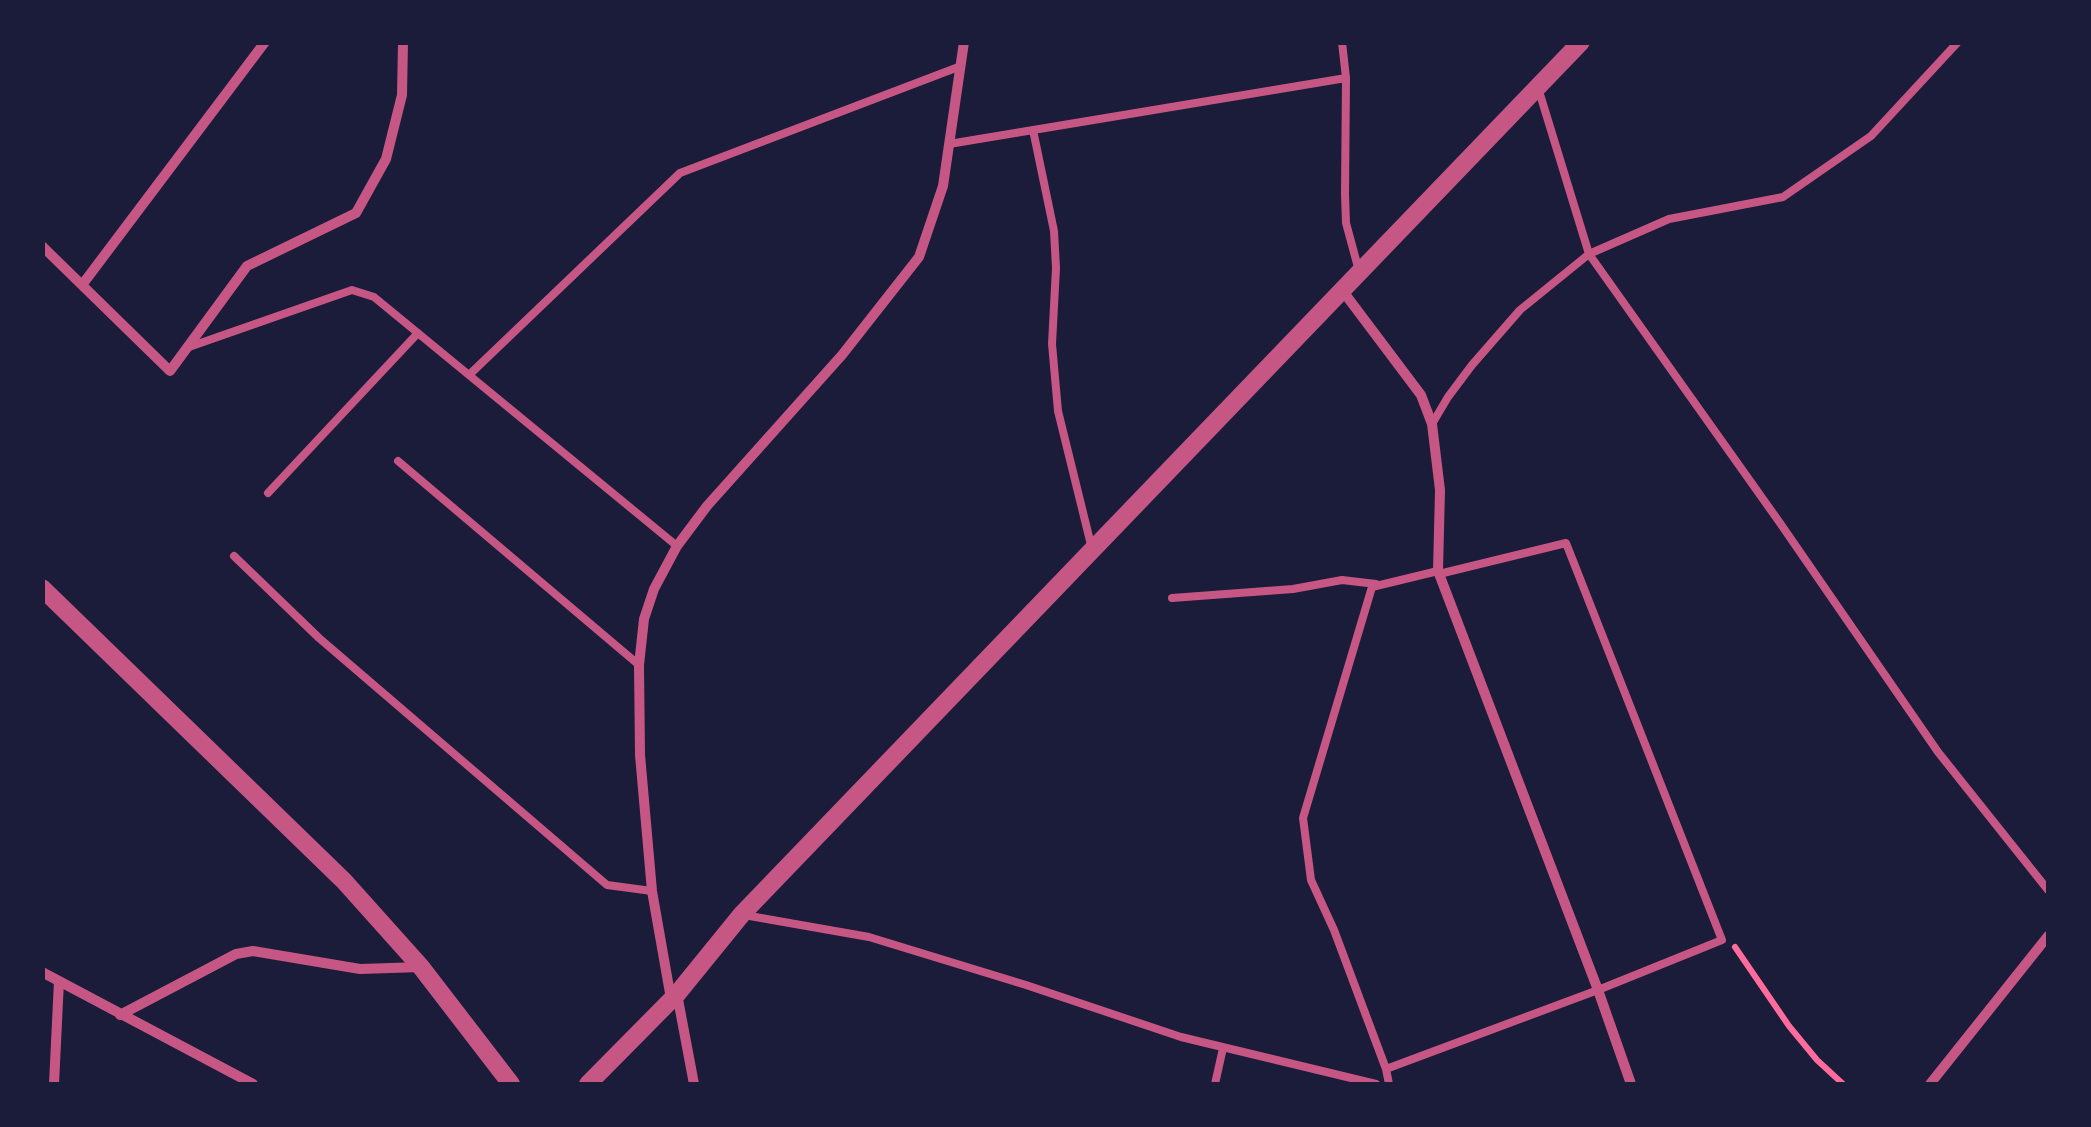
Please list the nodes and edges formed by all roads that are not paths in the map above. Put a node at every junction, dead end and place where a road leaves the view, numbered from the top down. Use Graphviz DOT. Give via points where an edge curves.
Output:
graph roads {
  1 [pos="265,42"];
  2 [pos="403,42"];
  3 [pos="964,42"];
  4 [pos="1342,42"];
  5 [pos="1581,42"];
  6 [pos="1958,42"];
  7 [pos="960,66"];
  8 [pos="1346,78"];
  9 [pos="1538,86"];
  10 [pos="1034,130"];
  11 [pos="948,144"];
  12 [pos="42,246"];
  13 [pos="1590,254"];
  14 [pos="1360,272"];
  15 [pos="82,284"];
  16 [pos="1342,290"];
  17 [pos="418,333"];
  18 [pos="190,347"];
  19 [pos="468,375"];
  20 [pos="1432,424"];
  21 [pos="398,461"];
  22 [pos="268,492"];
  23 [pos="677,546"];
  24 [pos="1092,548"];
  25 [pos="234,556"];
  26 [pos="1438,573"];
  27 [pos="1382,585"];
  28 [pos="42,588"];
  29 [pos="1172,598"];
  30 [pos="638,665"];
  31 [pos="2048,890"];
  32 [pos="652,892"];
  33 [pos="742,914"];
  34 [pos="2048,936"];
  35 [pos="421,967"];
  36 [pos="42,972"];
  37 [pos="59,980"];
  38 [pos="1598,990"];
  39 [pos="674,997"];
  40 [pos="120,1015"];
  41 [pos="1222,1048"];
  42 [pos="1386,1069"];
  43 [pos="234,1080"];
  44 [pos="54,1084"];
  45 [pos="253,1084"];
  46 [pos="511,1084"];
  47 [pos="588,1084"];
  48 [pos="694,1084"];
  49 [pos="1215,1084"];
  50 [pos="1376,1084"];
  51 [pos="1389,1084"];
  52 [pos="1631,1084"];
  53 [pos="1930,1084"];
  1 -- 15 [label="street"];
  2 -- 18 [label="street" via="402,94 386,159 356,213 247,266"];
  3 -- 7 [label="street"];
  4 -- 8 [label="lane"];
  5 -- 9 [label="street"];
  6 -- 13 [label="lane" via="1871,136 1784,197 1669,219"];
  7 -- 11 [label="street"];
  7 -- 19 [label="lane" via="680,173"];
  8 -- 10 [label="lane"];
  8 -- 14 [label="lane" via="1346,223"];
  9 -- 13 [label="lane"];
  9 -- 14 [label="street"];
  10 -- 11 [label="lane"];
  10 -- 24 [label="lane" via="1054,231 1058,411"];
  11 -- 23 [label="street" via="943,186 919,257"];
  12 -- 15 [label="street"];
  13 -- 20 [label="lane" via="1520,310"];
  13 -- 31 [label="lane" via="1938,752"];
  14 -- 16 [label="street"];
  15 -- 18 [label="street" via="170,371"];
  16 -- 20 [label="street" via="1421,395"];
  16 -- 24 [label="street"];
  17 -- 18 [label="lane" via="374,296 352,290"];
  17 -- 19 [label="lane"];
  17 -- 22 [label="lane"];
  19 -- 23 [label="lane"];
  20 -- 26 [label="street" via="1440,490"];
  21 -- 30 [label="lane"];
  23 -- 30 [label="street" via="644,619"];
  24 -- 33 [label="street"];
  25 -- 32 [label="lane" via="318,638 607,885"];
  26 -- 27 [label="lane"];
  26 -- 38 [label="street"];
  26 -- 38 [label="lane" via="1566,543 1722,940"];
  27 -- 29 [label="lane" via="1342,580"];
  27 -- 42 [label="lane" via="1372,587 1303,818 1311,880"];
  28 -- 35 [label="street" via="344,882"];
  30 -- 32 [label="street"];
  32 -- 39 [label="street"];
  33 -- 39 [label="street"];
  33 -- 41 [label="lane" via="868,937"];
  34 -- 53 [label="street"];
  35 -- 40 [label="street" via="360,969 253,951"];
  35 -- 46 [label="street"];
  36 -- 37 [label="street"];
  37 -- 40 [label="street"];
  37 -- 44 [label="street"];
  38 -- 42 [label="lane"];
  38 -- 52 [label="street"];
  39 -- 47 [label="street"];
  39 -- 48 [label="street"];
  40 -- 43 [label="street"];
  41 -- 49 [label="lane"];
  41 -- 50 [label="lane"];
  42 -- 51 [label="lane"];
  43 -- 45 [label="street"];
}
